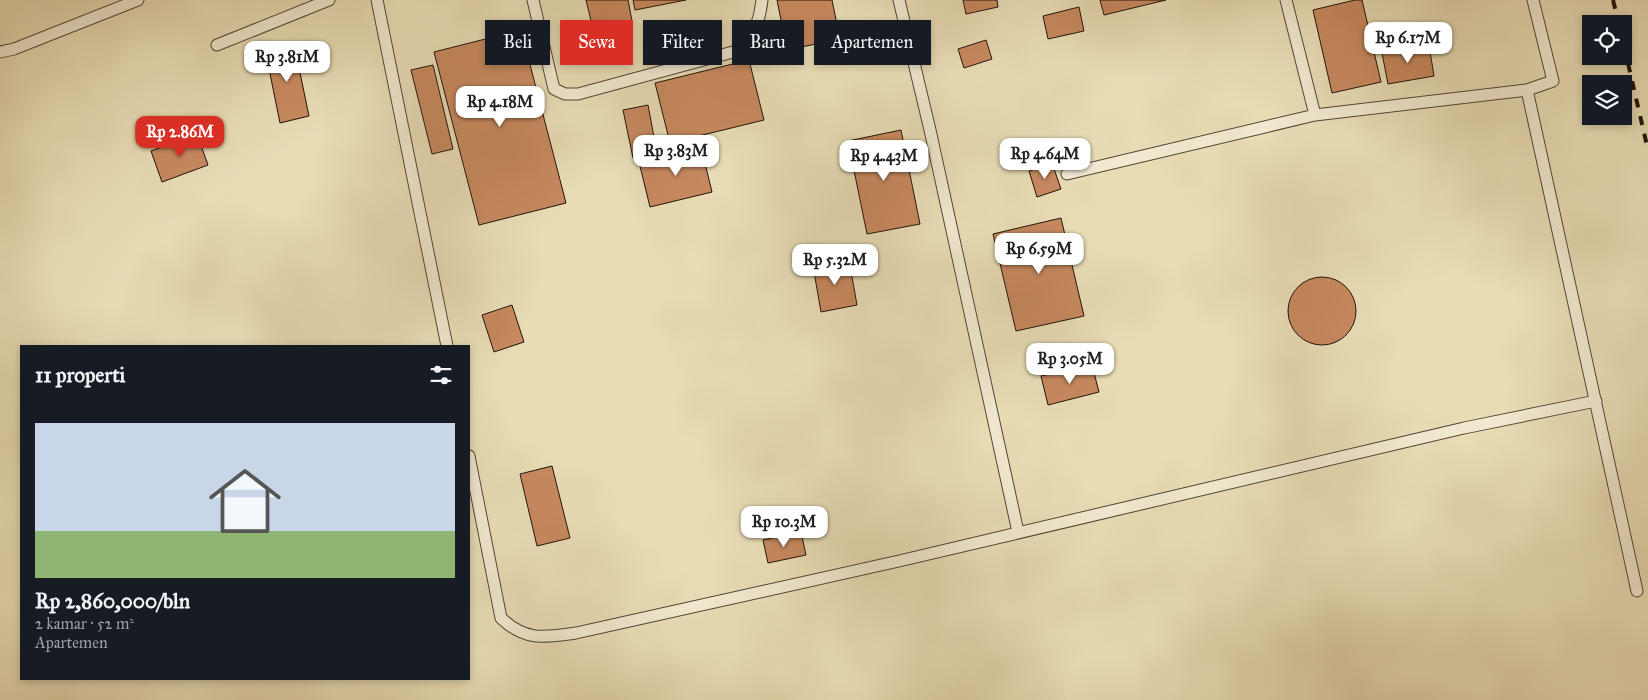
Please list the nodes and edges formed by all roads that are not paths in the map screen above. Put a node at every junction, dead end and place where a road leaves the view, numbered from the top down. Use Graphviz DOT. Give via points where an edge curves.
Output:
graph roads {
  1 [pos="138,0"];
  2 [pos="329,0"];
  3 [pos="377,0"];
  4 [pos="533,0"];
  5 [pos="762,0"];
  6 [pos="898,0"];
  7 [pos="1286,0"];
  8 [pos="1533,0"];
  9 [pos="217,44"];
  10 [pos="0,52"];
  11 [pos="1527,90"];
  12 [pos="1314,115"];
  13 [pos="1066,174"];
  14 [pos="447,345"];
  15 [pos="1596,400"];
  16 [pos="470,461"];
  17 [pos="1018,532"];
  18 [pos="1637,591"];
  1 -- 10 [label="lane"];
  2 -- 9 [label="lane"];
  3 -- 14 [label="lane"];
  4 -- 5 [label="lane" via="554,88 565,94 578,94 744,49 756,28"];
  6 -- 17 [label="lane" via="930,130"];
  7 -- 12 [label="lane"];
  8 -- 11 [label="lane" via="1553,81"];
  11 -- 12 [label="lane"];
  11 -- 15 [label="lane"];
  12 -- 13 [label="lane"];
  15 -- 17 [label="lane"];
  15 -- 18 [label="lane"];
  16 -- 17 [label="lane" via="501,618 512,629 530,635 576,633"];
}
